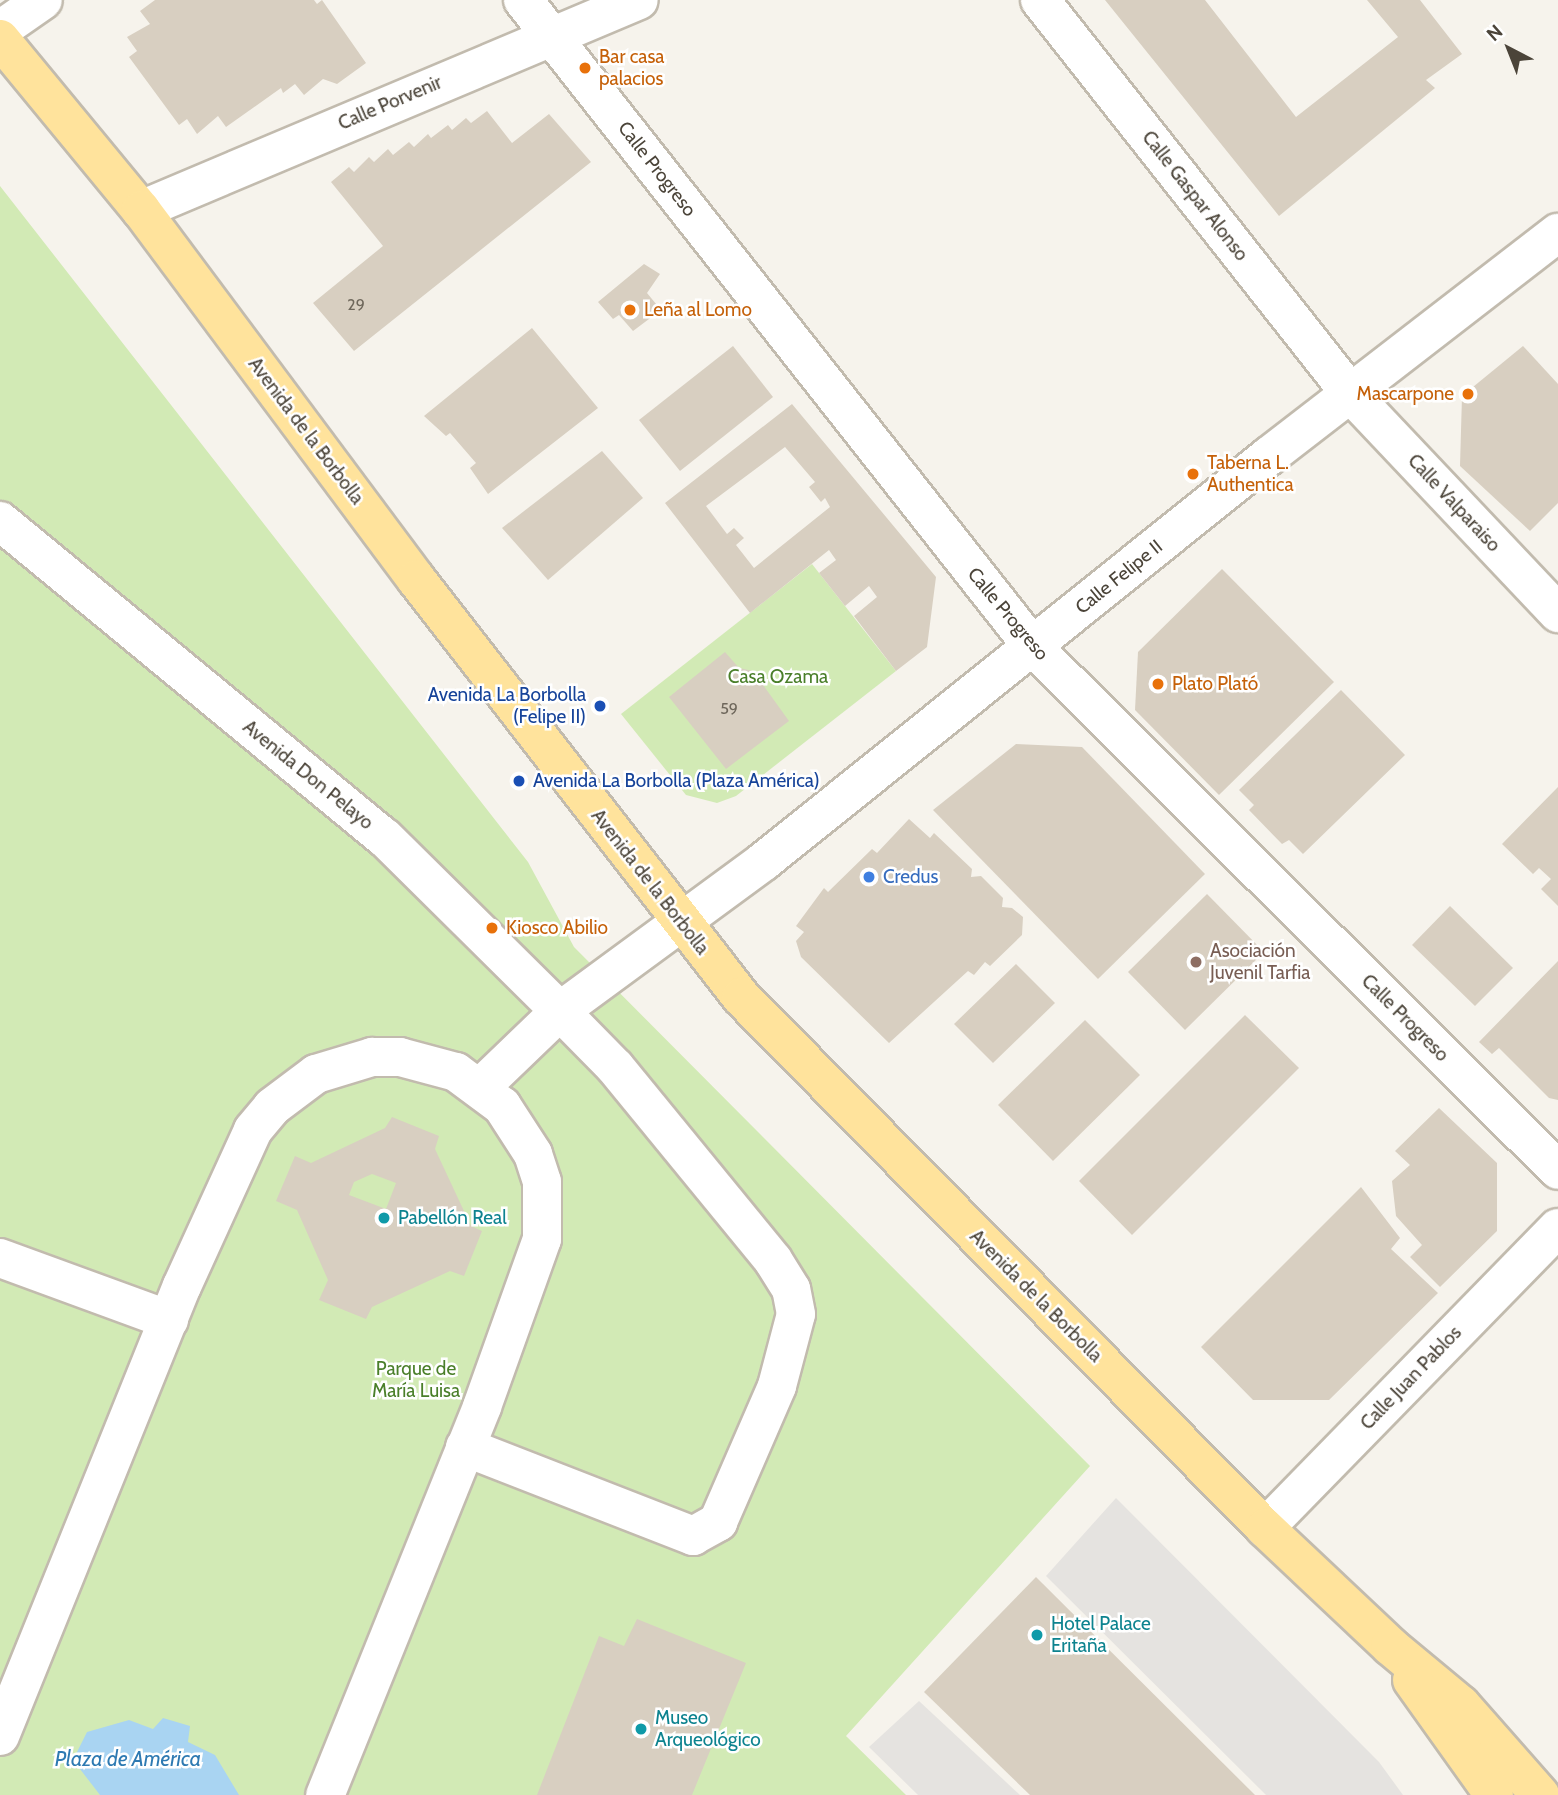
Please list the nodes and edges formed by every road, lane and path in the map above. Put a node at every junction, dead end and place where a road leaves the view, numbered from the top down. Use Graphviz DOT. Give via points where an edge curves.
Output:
graph roads {
  1 [pos="43,0"];
  2 [pos="523,0"];
  3 [pos="639,0"];
  4 [pos="1040,0"];
  5 [pos="0,30"];
  6 [pos="550,34"];
  7 [pos="0,39"];
  8 [pos="141,210"];
  9 [pos="1558,233"];
  10 [pos="1350,393"];
  11 [pos="0,521"];
  12 [pos="1558,613"];
  13 [pos="1032,646"];
  14 [pos="681,921"];
  15 [pos="560,1011"];
  16 [pos="481,1087"];
  17 [pos="1558,1170"];
  18 [pos="1558,1228"];
  19 [pos="0,1258"];
  20 [pos="169,1320"];
  21 [pos="466,1447"];
  22 [pos="1265,1528"];
  23 [pos="0,1736"];
  24 [pos="1508,1789"];
  25 [pos="325,1795"];
  26 [pos="1549,1795"];
  1 -- 5 [label="street"];
  2 -- 6 [label="street, Calle Progreso"];
  3 -- 6 [label="street, Calle Porvenir"];
  4 -- 10 [label="street, Calle Gaspar Alonso"];
  6 -- 8 [label="street, Calle Porvenir"];
  6 -- 13 [label="street, Calle Progreso"];
  7 -- 8 [label="main road, Avenida de la Borbolla"];
  8 -- 14 [label="main road, Avenida de la Borbolla" via="425,590"];
  9 -- 10 [label="street, Calle Felipe II"];
  10 -- 12 [label="street, Calle Valparaiso"];
  10 -- 13 [label="street, Calle Felipe II"];
  11 -- 15 [label="street, Avenida Don Pelayo" via="384,837"];
  13 -- 14 [label="street, Calle Felipe II" via="764,861"];
  13 -- 17 [label="street, Calle Progreso"];
  14 -- 15 [label="street, Calle Felipe II"];
  14 -- 22 [label="main road, Avenida de la Borbolla" via="741,997"];
  15 -- 16 [label="street"];
  15 -- 21 [label="street, Avenida Don Pelayo" via="615,1067 773,1260 792,1290 796,1314 792,1340 718,1522 693,1536"];
  16 -- 20 [label="street" via="456,1072 400,1057 343,1063 316,1074 272,1107 238,1158"];
  16 -- 21 [label="street" via="520,1128 542,1182 542,1239"];
  18 -- 22 [label="street, Calle Juan Pablos"];
  19 -- 20 [label="street"];
  20 -- 23 [label="street"];
  21 -- 25 [label="street"];
  22 -- 24 [label="main road, Avenida de la Borbolla" via="1390,1646"];
  24 -- 26 [label="street"];
}
